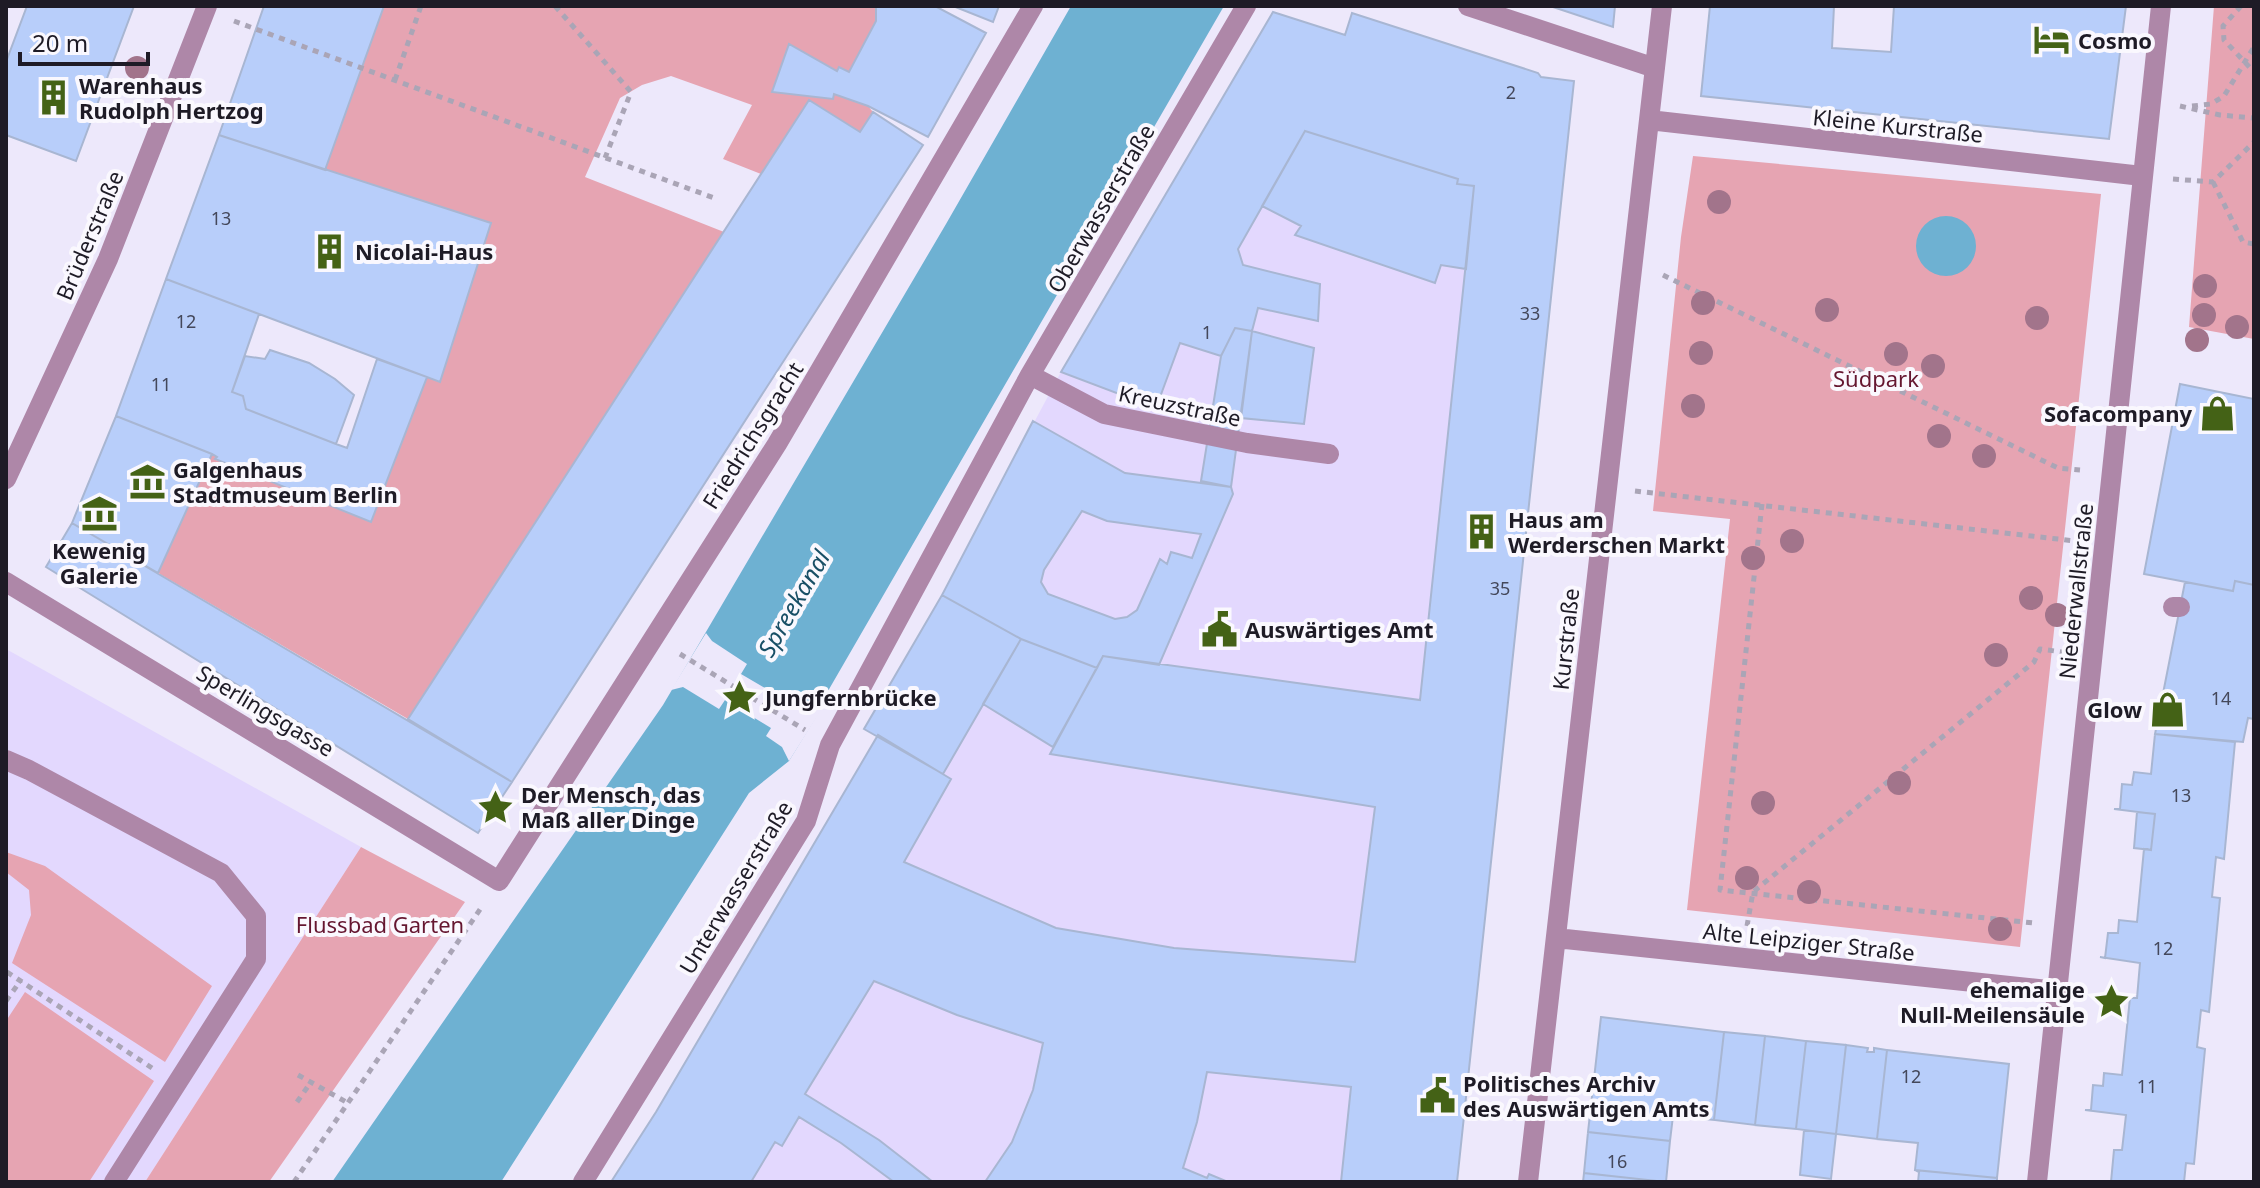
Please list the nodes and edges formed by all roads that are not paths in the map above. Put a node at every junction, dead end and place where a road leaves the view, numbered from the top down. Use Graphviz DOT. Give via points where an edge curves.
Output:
graph roads {
  1 [pos="1033,6"];
  2 [pos="1246,6"];
  3 [pos="1468,6"];
  4 [pos="1662,6"];
  5 [pos="2161,6"];
  6 [pos="206,8"];
  7 [pos="1655,68"];
  8 [pos="1649,120"];
  9 [pos="2142,176"];
  10 [pos="1030,375"];
  11 [pos="997,436"];
  12 [pos="1329,454"];
  13 [pos="6,479"];
  14 [pos="6,582"];
  15 [pos="6,760"];
  16 [pos="499,881"];
  17 [pos="1556,938"];
  18 [pos="2057,991"];
  19 [pos="114,1182"];
  20 [pos="583,1182"];
  21 [pos="1528,1182"];
  22 [pos="2037,1182"];
  1 -- 16 [label="street, Friedrichsgracht" via="777,444"];
  2 -- 10 [label="street, Oberwasserstraße"];
  3 -- 7 [label="street"];
  4 -- 7 [label="street, Kurstraße"];
  5 -- 9 [label="street, Niederwallstraße"];
  6 -- 13 [label="street, Brüderstraße" via="108,259"];
  7 -- 8 [label="street, Kurstraße"];
  8 -- 9 [label="street, Kleine Kurstraße"];
  8 -- 17 [label="street, Kurstraße"];
  9 -- 18 [label="street, Niederwallstraße"];
  10 -- 11 [label="street, Oberwasserstraße"];
  10 -- 12 [label="street, Kreuzstraße" via="1104,414"];
  11 -- 20 [label="street, Unterwasserstraße" via="830,745 806,821"];
  14 -- 16 [label="street, Sperlingsgasse"];
  15 -- 19 [label="street" via="221,873 256,916 256,959"];
  17 -- 18 [label="street, Alte Leipziger Straße"];
  17 -- 21 [label="street, Kurstraße"];
  18 -- 22 [label="street, Niederwallstraße"];
}
